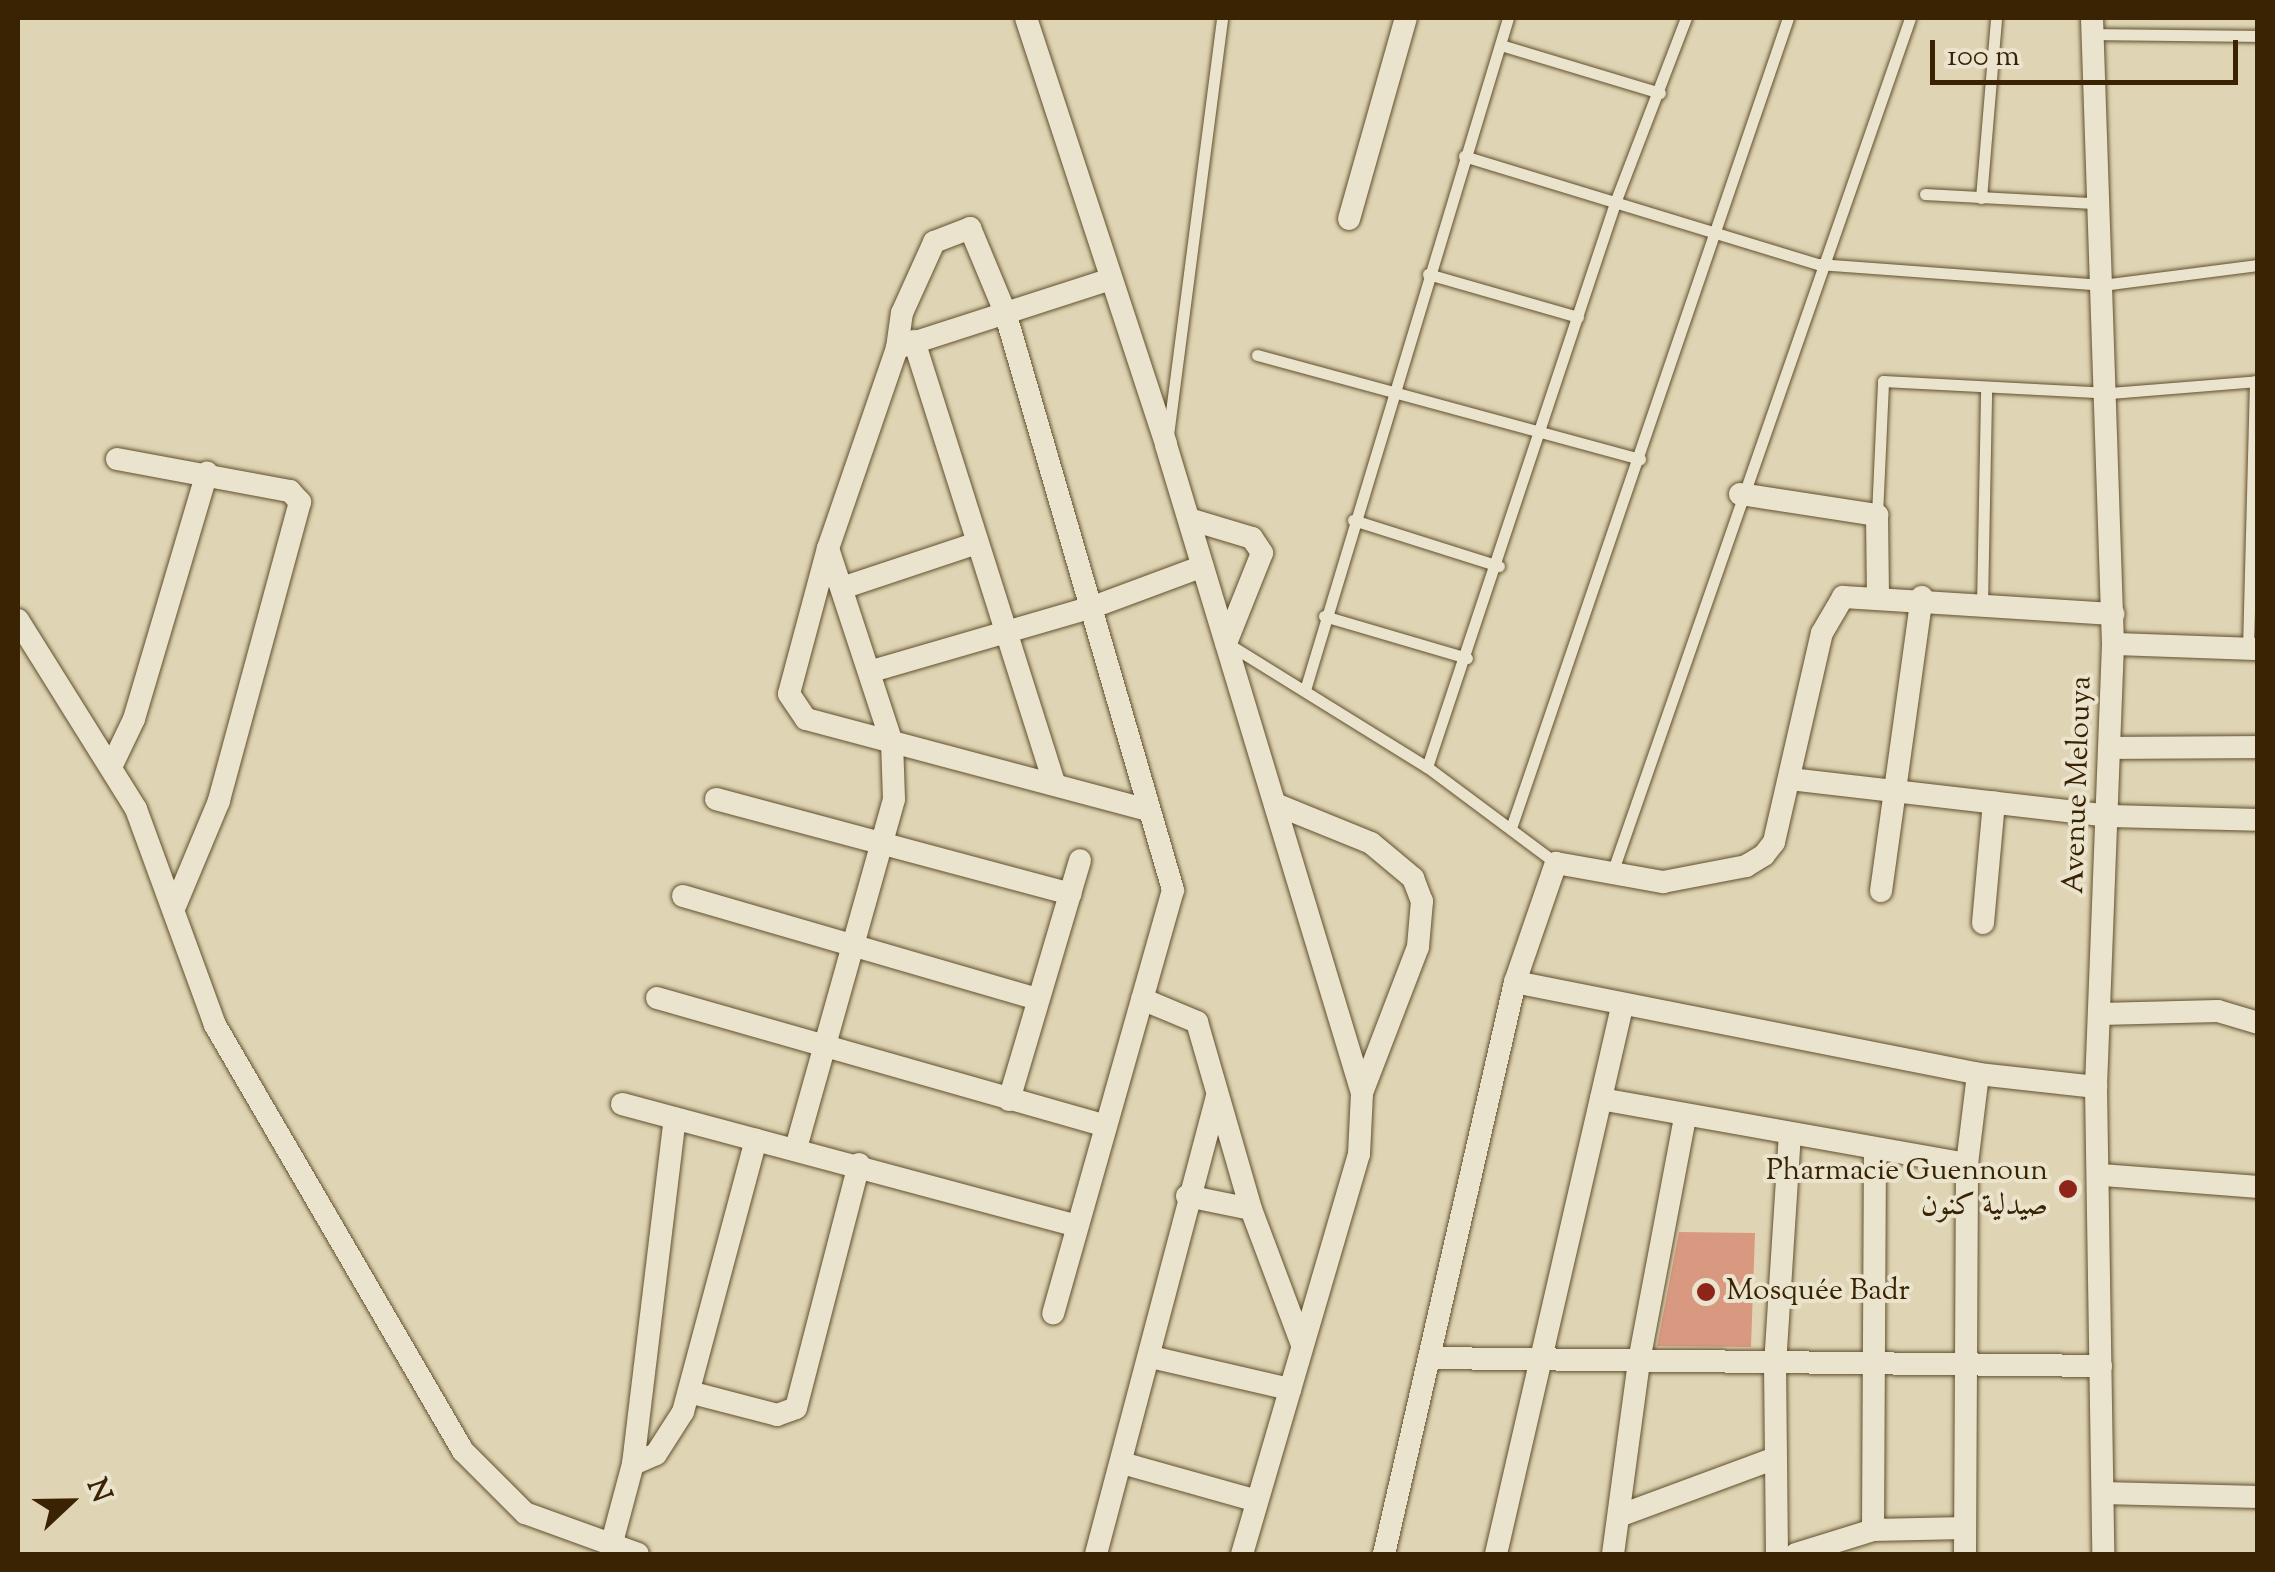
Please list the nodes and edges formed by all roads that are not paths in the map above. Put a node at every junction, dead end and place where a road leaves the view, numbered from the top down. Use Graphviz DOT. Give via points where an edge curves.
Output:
graph roads {
  1 [pos="1026,18"];
  2 [pos="1222,18"];
  3 [pos="1406,18"];
  4 [pos="1508,18"];
  5 [pos="1686,18"];
  6 [pos="1788,18"];
  7 [pos="1910,18"];
  8 [pos="1996,18"];
  9 [pos="2092,26"];
  10 [pos="2258,36"];
  11 [pos="1500,45"];
  12 [pos="1660,93"];
  13 [pos="1464,156"];
  14 [pos="1925,194"];
  15 [pos="1980,198"];
  16 [pos="1616,200"];
  17 [pos="2093,204"];
  18 [pos="1349,219"];
  19 [pos="1715,234"];
  20 [pos="1818,264"];
  21 [pos="2258,265"];
  22 [pos="1428,274"];
  23 [pos="1111,279"];
  24 [pos="2102,285"];
  25 [pos="1005,312"];
  26 [pos="1578,316"];
  27 [pos="905,344"];
  28 [pos="1257,355"];
  29 [pos="2256,381"];
  30 [pos="1986,390"];
  31 [pos="1393,392"];
  32 [pos="2110,393"];
  33 [pos="1541,436"];
  34 [pos="1166,445"];
  35 [pos="117,459"];
  36 [pos="1640,460"];
  37 [pos="207,473"];
  38 [pos="1740,494"];
  39 [pos="1877,515"];
  40 [pos="1189,519"];
  41 [pos="1353,520"];
  42 [pos="976,543"];
  43 [pos="828,548"];
  44 [pos="2254,549"];
  45 [pos="1203,566"];
  46 [pos="1499,566"];
  47 [pos="842,588"];
  48 [pos="1878,594"];
  49 [pos="1922,597"];
  50 [pos="1982,605"];
  51 [pos="1092,607"];
  52 [pos="2113,614"];
  53 [pos="1324,616"];
  54 [pos="18,620"];
  55 [pos="1004,632"];
  56 [pos="1226,643"];
  57 [pos="2114,644"];
  58 [pos="2253,649"];
  59 [pos="1467,658"];
  60 [pos="872,670"];
  61 [pos="1305,690"];
  62 [pos="892,743"];
  63 [pos="2258,747"];
  64 [pos="2112,748"];
  65 [pos="112,765"];
  66 [pos="1427,767"];
  67 [pos="1790,779"];
  68 [pos="1053,780"];
  69 [pos="1891,785"];
  70 [pos="716,799"];
  71 [pos="1994,803"];
  72 [pos="1275,804"];
  73 [pos="1147,810"];
  74 [pos="2110,816"];
  75 [pos="2258,820"];
  76 [pos="1512,825"];
  77 [pos="883,842"];
  78 [pos="1080,860"];
  79 [pos="1556,864"];
  80 [pos="1611,875"];
  81 [pos="1881,891"];
  82 [pos="1070,894"];
  83 [pos="683,896"];
  84 [pos="176,904"];
  85 [pos="1983,923"];
  86 [pos="853,944"];
  87 [pos="1516,982"];
  88 [pos="657,998"];
  89 [pos="1142,999"];
  90 [pos="1037,1000"];
  91 [pos="1622,1007"];
  92 [pos="2100,1014"];
  93 [pos="2258,1023"];
  94 [pos="824,1052"];
  95 [pos="1978,1074"];
  96 [pos="2096,1087"];
  97 [pos="1362,1094"];
  98 [pos="1216,1097"];
  99 [pos="1600,1099"];
  100 [pos="1009,1100"];
  101 [pos="622,1104"];
  102 [pos="1684,1118"];
  103 [pos="675,1120"];
  104 [pos="1102,1126"];
  105 [pos="1790,1135"];
  106 [pos="756,1140"];
  107 [pos="796,1148"];
  108 [pos="1876,1149"];
  109 [pos="859,1164"];
  110 [pos="1968,1164"];
  111 [pos="2102,1175"];
  112 [pos="2258,1188"];
  113 [pos="1187,1196"];
  114 [pos="1251,1209"];
  115 [pos="1076,1226"];
  116 [pos="1053,1313"];
  117 [pos="1302,1346"];
  118 [pos="1151,1357"];
  119 [pos="1429,1358"];
  120 [pos="1638,1361"];
  121 [pos="1540,1363"];
  122 [pos="1870,1364"];
  123 [pos="1774,1365"];
  124 [pos="2102,1366"];
  125 [pos="1966,1369"];
  126 [pos="1290,1389"];
  127 [pos="689,1392"];
  128 [pos="1774,1458"];
  129 [pos="1122,1462"];
  130 [pos="633,1464"];
  131 [pos="2104,1493"];
  132 [pos="2258,1497"];
  133 [pos="1257,1501"];
  134 [pos="1624,1514"];
  135 [pos="1965,1528"];
  136 [pos="1873,1530"];
  137 [pos="611,1546"];
  138 [pos="638,1554"];
  139 [pos="1096,1554"];
  140 [pos="1242,1554"];
  141 [pos="1384,1554"];
  142 [pos="1496,1554"];
  143 [pos="1613,1554"];
  144 [pos="1777,1554"];
  145 [pos="1796,1554"];
  146 [pos="1965,1554"];
  147 [pos="2103,1554"];
  1 -- 23 [label="street"];
  2 -- 34 [label="lane"];
  3 -- 18 [label="street"];
  4 -- 11 [label="lane"];
  5 -- 12 [label="lane"];
  6 -- 19 [label="lane"];
  7 -- 20 [label="lane"];
  8 -- 15 [label="lane"];
  9 -- 10 [label="lane"];
  9 -- 17 [label="street, Avenue Melouya"];
  11 -- 12 [label="lane"];
  11 -- 13 [label="lane"];
  12 -- 16 [label="lane"];
  13 -- 16 [label="lane"];
  13 -- 22 [label="lane"];
  14 -- 15 [label="lane"];
  15 -- 17 [label="lane"];
  16 -- 19 [label="lane"];
  16 -- 26 [label="lane"];
  17 -- 24 [label="street, Avenue Melouya"];
  19 -- 20 [label="lane"];
  19 -- 36 [label="lane"];
  20 -- 24 [label="lane"];
  20 -- 38 [label="lane"];
  21 -- 24 [label="lane"];
  22 -- 26 [label="lane"];
  22 -- 31 [label="lane"];
  23 -- 25 [label="street"];
  23 -- 34 [label="street"];
  24 -- 32 [label="street, Avenue Melouya"];
  25 -- 27 [label="street"];
  25 -- 27 [label="street" via="976,232 965,227 934,242 902,313"];
  25 -- 51 [label="street"];
  26 -- 33 [label="lane"];
  27 -- 42 [label="street"];
  27 -- 43 [label="street"];
  28 -- 31 [label="lane"];
  29 -- 32 [label="lane"];
  29 -- 44 [label="lane"];
  30 -- 32 [label="lane"];
  30 -- 39 [label="lane" via="1881,382"];
  30 -- 50 [label="lane"];
  31 -- 33 [label="lane"];
  31 -- 41 [label="lane"];
  32 -- 52 [label="street, Avenue Melouya"];
  33 -- 36 [label="lane"];
  33 -- 46 [label="lane"];
  34 -- 40 [label="street"];
  35 -- 37 [label="street"];
  36 -- 76 [label="lane"];
  37 -- 65 [label="street" via="134,719"];
  37 -- 84 [label="street" via="290,491 300,502 220,801"];
  38 -- 39 [label="street"];
  38 -- 80 [label="lane"];
  39 -- 48 [label="street"];
  40 -- 45 [label="street"];
  40 -- 56 [label="street" via="1252,538 1262,553"];
  41 -- 46 [label="lane"];
  41 -- 53 [label="lane"];
  42 -- 47 [label="street"];
  42 -- 55 [label="street"];
  43 -- 47 [label="street"];
  43 -- 62 [label="street" via="790,694 806,718"];
  44 -- 58 [label="lane"];
  45 -- 51 [label="street"];
  45 -- 56 [label="street"];
  46 -- 59 [label="lane"];
  47 -- 60 [label="street"];
  48 -- 49 [label="street"];
  48 -- 67 [label="street" via="1843,597 1830,612"];
  49 -- 50 [label="street"];
  49 -- 69 [label="street"];
  50 -- 52 [label="street"];
  51 -- 55 [label="street"];
  51 -- 73 [label="street"];
  52 -- 57 [label="street, Avenue Melouya"];
  53 -- 59 [label="lane"];
  53 -- 61 [label="lane"];
  54 -- 65 [label="street"];
  55 -- 60 [label="street"];
  55 -- 68 [label="street"];
  56 -- 61 [label="lane"];
  56 -- 72 [label="street"];
  57 -- 58 [label="street"];
  57 -- 64 [label="street, Avenue Melouya"];
  59 -- 66 [label="lane"];
  60 -- 62 [label="street"];
  61 -- 66 [label="lane"];
  62 -- 68 [label="street"];
  62 -- 77 [label="street" via="894,799"];
  63 -- 64 [label="street"];
  64 -- 74 [label="street, Avenue Melouya"];
  65 -- 84 [label="street"];
  66 -- 76 [label="lane"];
  67 -- 69 [label="street"];
  67 -- 80 [label="street" via="1774,842 1746,866 1663,882"];
  68 -- 73 [label="street"];
  69 -- 71 [label="street"];
  69 -- 81 [label="street"];
  70 -- 77 [label="street"];
  71 -- 74 [label="street"];
  71 -- 85 [label="street"];
  72 -- 97 [label="street"];
  72 -- 97 [label="street" via="1371,843 1413,878 1422,901 1418,947"];
  73 -- 89 [label="street" via="1174,901"];
  74 -- 75 [label="street"];
  74 -- 92 [label="street, Avenue Melouya"];
  76 -- 79 [label="lane"];
  77 -- 82 [label="street"];
  77 -- 86 [label="street"];
  78 -- 82 [label="street"];
  79 -- 80 [label="street"];
  79 -- 87 [label="street"];
  82 -- 90 [label="street"];
  83 -- 86 [label="street"];
  84 -- 137 [label="street" via="215,1025 463,1451 525,1513"];
  86 -- 90 [label="street"];
  86 -- 94 [label="street"];
  87 -- 91 [label="street"];
  87 -- 119 [label="street"];
  88 -- 94 [label="street"];
  89 -- 98 [label="street" via="1197,1022"];
  89 -- 104 [label="street"];
  90 -- 100 [label="street"];
  91 -- 95 [label="street"];
  91 -- 99 [label="street"];
  92 -- 93 [label="street" via="2218,1012"];
  92 -- 96 [label="street, Avenue Melouya"];
  94 -- 100 [label="street"];
  94 -- 107 [label="street"];
  95 -- 96 [label="street"];
  95 -- 110 [label="street"];
  96 -- 111 [label="street, Avenue Melouya"];
  97 -- 117 [label="street" via="1358,1154"];
  98 -- 113 [label="street"];
  98 -- 114 [label="street"];
  99 -- 102 [label="street"];
  99 -- 121 [label="street"];
  100 -- 104 [label="street"];
  101 -- 103 [label="street"];
  102 -- 105 [label="street"];
  102 -- 120 [label="street"];
  103 -- 106 [label="street"];
  103 -- 130 [label="street"];
  104 -- 115 [label="street"];
  105 -- 108 [label="street"];
  105 -- 123 [label="street"];
  106 -- 107 [label="street"];
  106 -- 127 [label="street"];
  107 -- 109 [label="street"];
  108 -- 110 [label="street"];
  108 -- 122 [label="street"];
  109 -- 115 [label="street"];
  109 -- 127 [label="street" via="796,1408 777,1415"];
  110 -- 125 [label="street"];
  111 -- 112 [label="street"];
  111 -- 124 [label="street, Avenue Melouya"];
  113 -- 114 [label="street"];
  113 -- 118 [label="street"];
  114 -- 117 [label="street"];
  115 -- 116 [label="street"];
  117 -- 126 [label="street"];
  118 -- 126 [label="street"];
  118 -- 129 [label="street"];
  119 -- 121 [label="street"];
  119 -- 141 [label="street"];
  120 -- 121 [label="street"];
  120 -- 123 [label="street"];
  120 -- 134 [label="street"];
  121 -- 142 [label="street"];
  122 -- 123 [label="street"];
  122 -- 125 [label="street"];
  122 -- 136 [label="street"];
  123 -- 128 [label="street"];
  124 -- 125 [label="street"];
  124 -- 131 [label="street, Avenue Melouya"];
  125 -- 135 [label="street"];
  126 -- 133 [label="street"];
  127 -- 130 [label="street" via="668,1440"];
  128 -- 134 [label="street"];
  128 -- 144 [label="street"];
  129 -- 133 [label="street"];
  129 -- 139 [label="street"];
  130 -- 137 [label="street"];
  131 -- 132 [label="street"];
  131 -- 147 [label="street, Avenue Melouya"];
  133 -- 140 [label="street"];
  134 -- 143 [label="street"];
  135 -- 136 [label="street"];
  135 -- 146 [label="street"];
  136 -- 145 [label="street"];
  137 -- 138 [label="street"];
}
